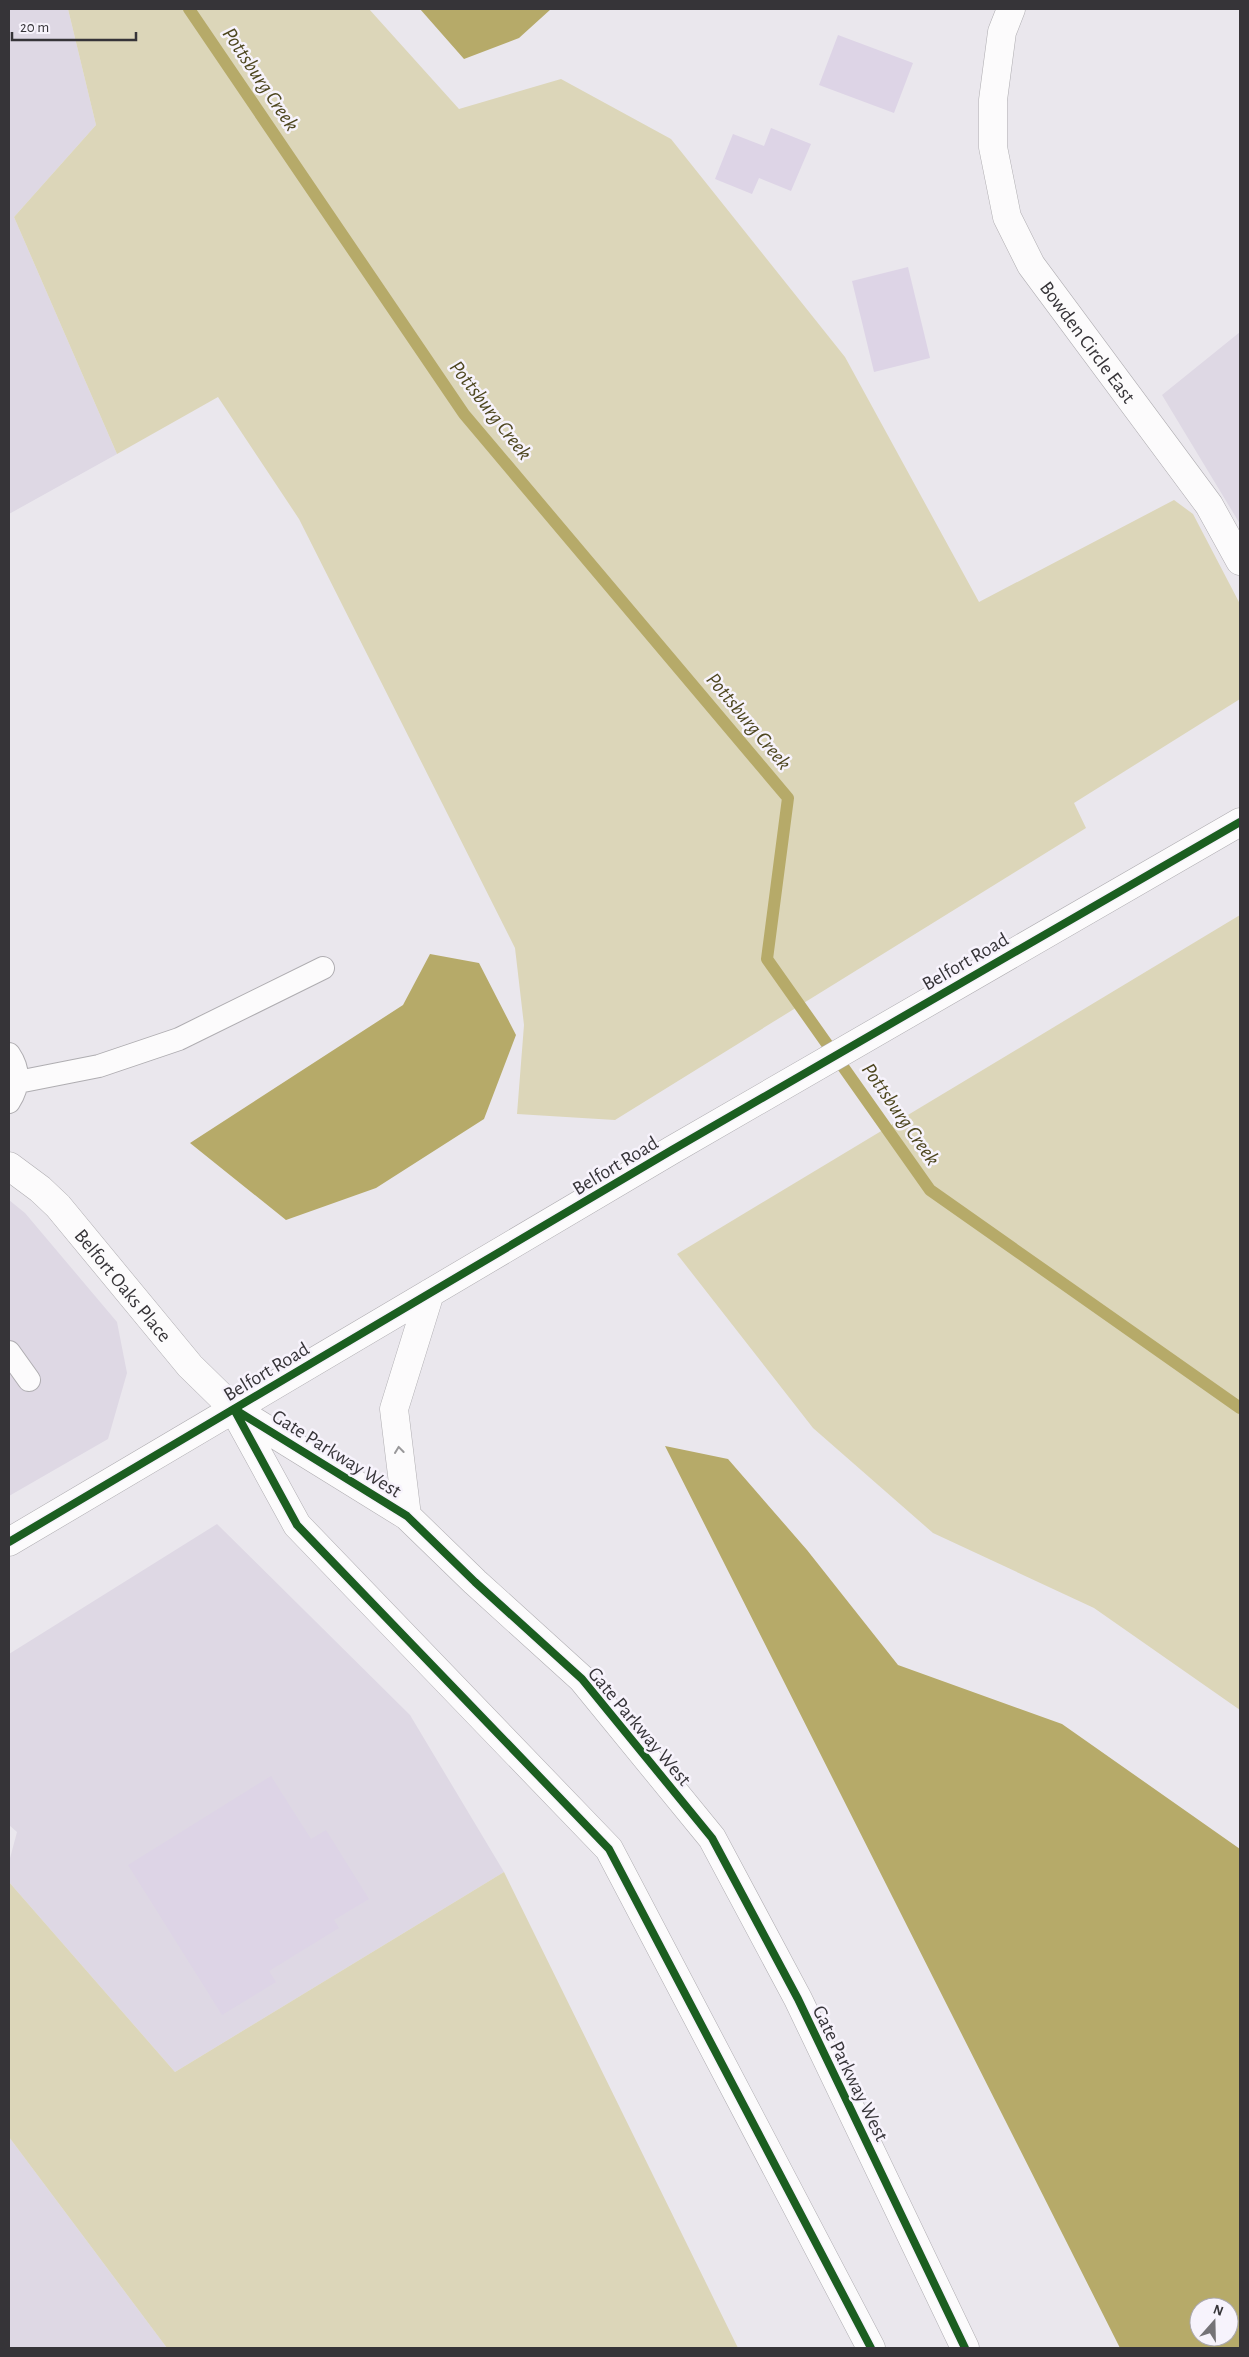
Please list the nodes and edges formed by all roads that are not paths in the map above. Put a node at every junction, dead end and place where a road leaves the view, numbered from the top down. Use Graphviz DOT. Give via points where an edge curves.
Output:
graph roads {
  1 [pos="1011,9"];
  2 [pos="1240,561"];
  3 [pos="1240,822"];
  4 [pos="323,968"];
  5 [pos="9,1054"];
  6 [pos="18,1082"];
  7 [pos="9,1102"];
  8 [pos="9,1166"];
  9 [pos="430,1293"];
  10 [pos="9,1352"];
  11 [pos="29,1380"];
  12 [pos="234,1409"];
  13 [pos="407,1516"];
  14 [pos="9,1542"];
  15 [pos="871,2348"];
  16 [pos="965,2348"];
  1 -- 2 [label="main road, Bowden Circle East" via="1002,32 993,100 993,147 1007,217 1031,265 1209,505"];
  3 -- 9 [label="main road, Belfort Road"];
  4 -- 6 [label="lane" via="179,1039 100,1066"];
  5 -- 6 [label="lane"];
  6 -- 7 [label="lane"];
  8 -- 12 [label="main road, Belfort Oaks Place" via="58,1206 190,1366"];
  9 -- 12 [label="main road, Belfort Road"];
  13 -- 9 [label="main road, one-way" via="394,1408"];
  10 -- 11 [label="lane"];
  12 -- 13 [label="main road, Gate Parkway West"];
  12 -- 14 [label="main road, Belfort Road"];
  12 -- 15 [label="main road, Gate Parkway West" via="296,1525 609,1849"];
  13 -- 16 [label="main road, Gate Parkway West" via="582,1679 712,1838 798,1999"];
}
